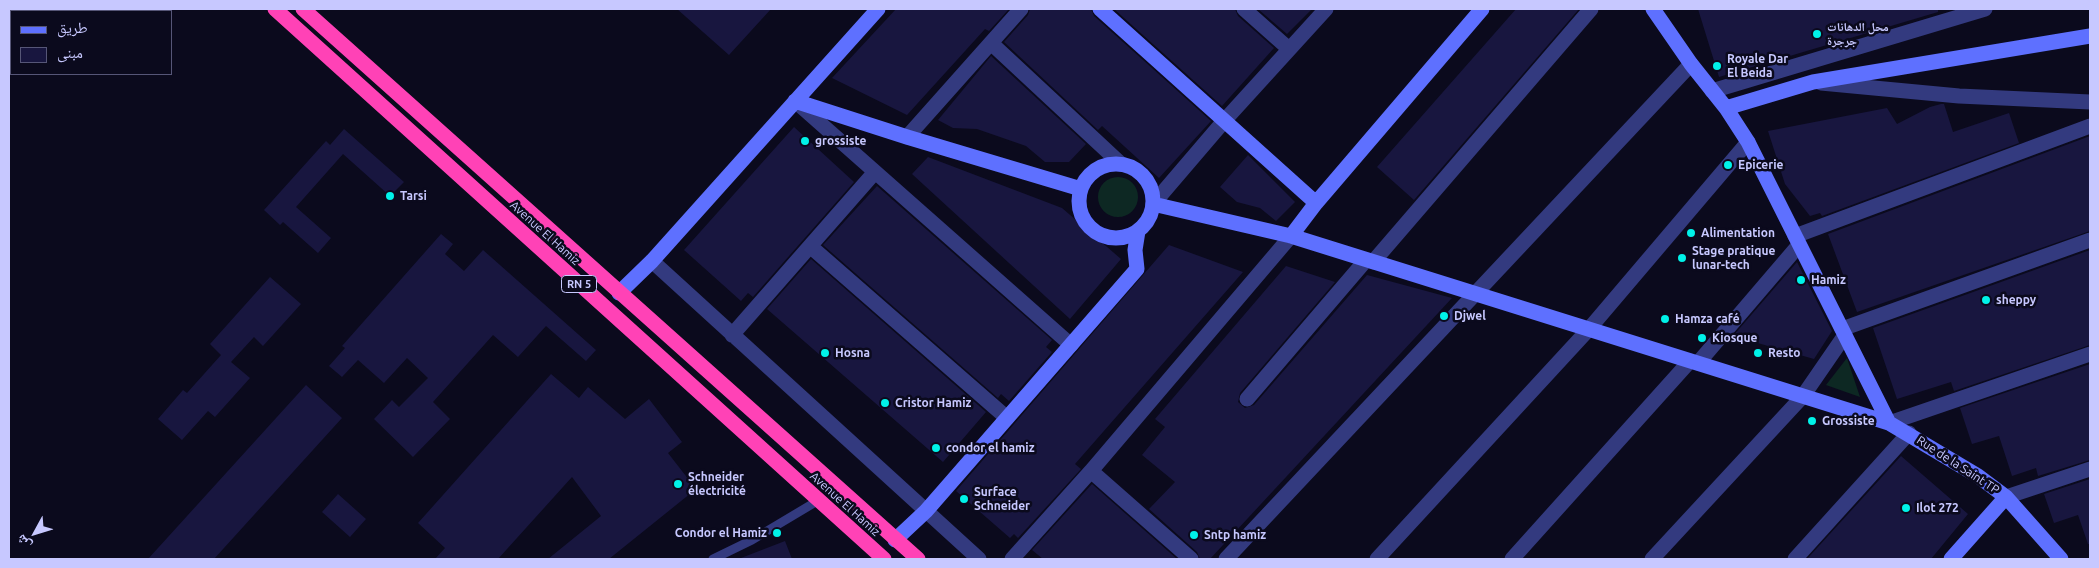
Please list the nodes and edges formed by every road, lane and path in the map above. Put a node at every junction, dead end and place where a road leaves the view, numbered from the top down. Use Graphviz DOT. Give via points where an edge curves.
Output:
graph roads {
  1 [pos="275,9"];
  2 [pos="878,9"];
  3 [pos="1021,9"];
  4 [pos="1100,9"];
  5 [pos="1244,9"];
  6 [pos="1326,9"];
  7 [pos="1482,9"];
  8 [pos="1591,9"];
  9 [pos="1653,9"];
  10 [pos="1985,9"];
  11 [pos="310,11"];
  12 [pos="1952,13"];
  13 [pos="2090,36"];
  14 [pos="991,43"];
  15 [pos="1289,49"];
  16 [pos="1691,64"];
  17 [pos="1812,82"];
  18 [pos="1712,91"];
  19 [pos="795,101"];
  20 [pos="2090,102"];
  21 [pos="1726,108"];
  22 [pos="1224,121"];
  23 [pos="2090,126"];
  24 [pos="907,137"];
  25 [pos="1748,142"];
  26 [pos="1121,164"];
  27 [pos="875,172"];
  28 [pos="1081,188"];
  29 [pos="1316,203"];
  30 [pos="1153,204"];
  31 [pos="1138,231"];
  32 [pos="1291,236"];
  33 [pos="2090,240"];
  34 [pos="1797,241"];
  35 [pos="810,246"];
  36 [pos="652,261"];
  37 [pos="1370,261"];
  38 [pos="619,293"];
  39 [pos="1476,294"];
  40 [pos="1589,329"];
  41 [pos="1843,332"];
  42 [pos="732,335"];
  43 [pos="1071,345"];
  44 [pos="2090,354"];
  45 [pos="1694,362"];
  46 [pos="1803,396"];
  47 [pos="1247,399"];
  48 [pos="1007,418"];
  49 [pos="1889,423"];
  50 [pos="1909,433"];
  51 [pos="2090,469"];
  52 [pos="1091,470"];
  53 [pos="2006,496"];
  54 [pos="819,500"];
  55 [pos="926,511"];
  56 [pos="895,540"];
  57 [pos="713,559"];
  58 [pos="884,559"];
  59 [pos="918,559"];
  60 [pos="979,559"];
  61 [pos="1012,559"];
  62 [pos="1191,559"];
  63 [pos="1226,559"];
  64 [pos="1377,559"];
  65 [pos="1512,559"];
  66 [pos="1652,559"];
  67 [pos="1795,559"];
  68 [pos="1951,559"];
  69 [pos="2061,559"];
  1 -- 54 [label="highway, Avenue El Hamiz / RN 5"];
  2 -- 19 [label="street"];
  3 -- 14 [label="street"];
  4 -- 22 [label="street"];
  5 -- 15 [label="street"];
  6 -- 15 [label="street"];
  7 -- 29 [label="street"];
  8 -- 37 [label="street"];
  9 -- 16 [label="street"];
  10 -- 12 [label="street"];
  11 -- 38 [label="highway, RN 5"];
  12 -- 18 [label="street"];
  13 -- 17 [label="street"];
  14 -- 24 [label="street"];
  14 -- 26 [label="street"];
  15 -- 22 [label="street"];
  16 -- 18 [label="street"];
  16 -- 39 [label="street"];
  17 -- 20 [label="street" via="1959,96"];
  17 -- 21 [label="street"];
  18 -- 21 [label="street"];
  19 -- 24 [label="street"];
  19 -- 27 [label="street"];
  19 -- 36 [label="street"];
  21 -- 25 [label="street"];
  22 -- 29 [label="street"];
  22 -- 30 [label="street"];
  23 -- 34 [label="street"];
  24 -- 28 [label="street"];
  25 -- 34 [label="street"];
  25 -- 40 [label="street"];
  26 -- 28 [label="street" via="1106,165 1092,172"];
  26 -- 30 [label="street" via="1135,168 1146,178"];
  27 -- 35 [label="street"];
  27 -- 43 [label="street"];
  28 -- 31 [label="street" via="1078,202 1089,226 1113,238 1126,237"];
  29 -- 32 [label="street"];
  30 -- 31 [label="street" via="1151,215"];
  30 -- 32 [label="street, Rue de la Saint TP"];
  31 -- 43 [label="street" via="1135,250 1137,270"];
  32 -- 37 [label="street, Rue de la Saint TP"];
  32 -- 52 [label="street"];
  33 -- 41 [label="street"];
  34 -- 41 [label="street"];
  34 -- 45 [label="street"];
  35 -- 42 [label="street"];
  35 -- 48 [label="street"];
  36 -- 38 [label="street"];
  36 -- 42 [label="street"];
  37 -- 39 [label="street, Rue de la Saint TP"];
  37 -- 47 [label="street"];
  38 -- 56 [label="highway, RN 5"];
  39 -- 40 [label="street, Rue de la Saint TP"];
  39 -- 63 [label="street"];
  40 -- 45 [label="street, Rue de la Saint TP"];
  40 -- 64 [label="street"];
  41 -- 46 [label="street"];
  41 -- 49 [label="street"];
  42 -- 55 [label="street"];
  43 -- 48 [label="street"];
  44 -- 49 [label="street"];
  45 -- 46 [label="street, Rue de la Saint TP"];
  45 -- 65 [label="street"];
  46 -- 49 [label="street, Rue de la Saint TP"];
  46 -- 66 [label="street"];
  48 -- 55 [label="street"];
  49 -- 50 [label="street, Rue de la Saint TP"];
  50 -- 53 [label="street, Rue de la Saint TP"];
  50 -- 67 [label="street"];
  51 -- 53 [label="street"];
  52 -- 61 [label="street"];
  52 -- 62 [label="street"];
  53 -- 68 [label="street"];
  53 -- 69 [label="street, Rue de la Saint TP"];
  54 -- 57 [label="lane"];
  54 -- 58 [label="highway, Avenue El Hamiz / RN 5"];
  55 -- 56 [label="street"];
  55 -- 60 [label="street"];
  56 -- 59 [label="highway, RN 5"];
}
